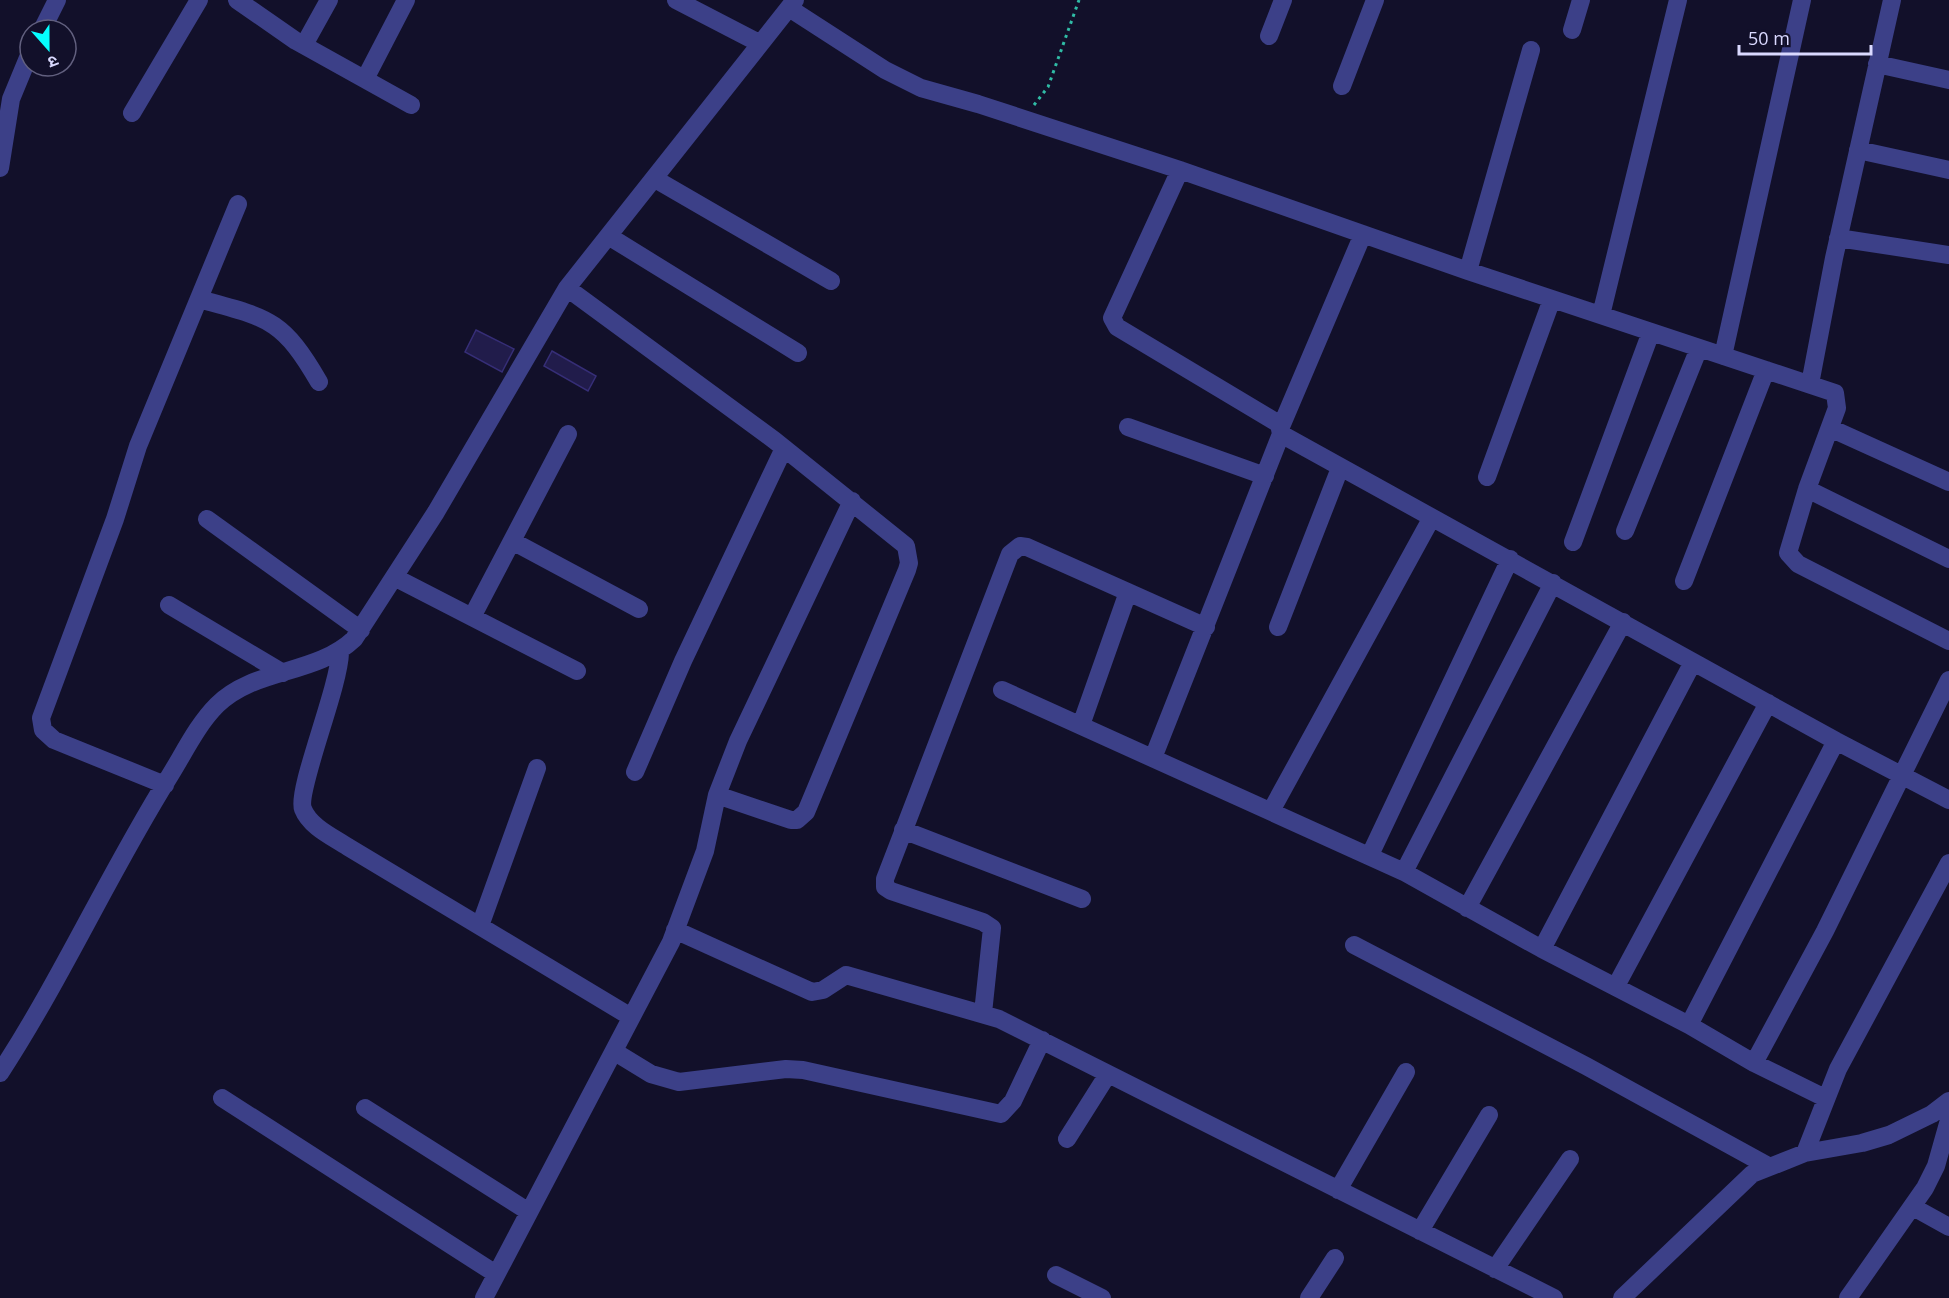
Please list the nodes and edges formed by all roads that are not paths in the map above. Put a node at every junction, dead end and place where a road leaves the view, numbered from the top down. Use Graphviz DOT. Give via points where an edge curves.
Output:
graph roads {
  1 [pos="57,0"];
  2 [pos="199,0"];
  3 [pos="237,0"];
  4 [pos="329,0"];
  5 [pos="406,0"];
  6 [pos="676,0"];
  7 [pos="1283,0"];
  8 [pos="1375,0"];
  9 [pos="1581,0"];
  10 [pos="1678,0"];
  11 [pos="1802,0"];
  12 [pos="1892,0"];
  13 [pos="792,4"];
  14 [pos="48,18"];
  15 [pos="1572,30"];
  16 [pos="1269,36"];
  17 [pos="759,43"];
  18 [pos="304,45"];
  19 [pos="1531,50"];
  20 [pos="1877,64"];
  21 [pos="20,78"];
  22 [pos="365,79"];
  23 [pos="1949,80"];
  24 [pos="1342,86"];
  25 [pos="411,105"];
  26 [pos="132,113"];
  27 [pos="1858,150"];
  28 [pos="0,168"];
  29 [pos="1180,170"];
  30 [pos="1949,170"];
  31 [pos="655,179"];
  32 [pos="238,204"];
  33 [pos="1363,234"];
  34 [pos="610,237"];
  35 [pos="1838,238"];
  36 [pos="1949,255"];
  37 [pos="1468,271"];
  38 [pos="831,281"];
  39 [pos="567,288"];
  40 [pos="199,299"];
  41 [pos="1552,299"];
  42 [pos="1600,315"];
  43 [pos="1652,332"];
  44 [pos="1699,348"];
  45 [pos="798,354"];
  46 [pos="1723,356"];
  47 [pos="1766,370"];
  48 [pos="319,382"];
  49 [pos="1810,384"];
  50 [pos="1128,427"];
  51 [pos="1830,428"];
  52 [pos="1281,432"];
  53 [pos="568,434"];
  54 [pos="784,448"];
  55 [pos="1340,468"];
  56 [pos="1265,476"];
  57 [pos="1487,477"];
  58 [pos="1949,482"];
  59 [pos="1807,489"];
  60 [pos="852,501"];
  61 [pos="207,519"];
  62 [pos="1431,519"];
  63 [pos="1625,531"];
  64 [pos="512,541"];
  65 [pos="1573,542"];
  66 [pos="1510,559"];
  67 [pos="1949,559"];
  68 [pos="396,578"];
  69 [pos="1684,581"];
  70 [pos="1552,583"];
  71 [pos="1128,592"];
  72 [pos="170,605"];
  73 [pos="639,609"];
  74 [pos="472,617"];
  75 [pos="1623,622"];
  76 [pos="1206,627"];
  77 [pos="1278,627"];
  78 [pos="361,630"];
  79 [pos="1949,641"];
  80 [pos="340,653"];
  81 [pos="1693,662"];
  82 [pos="577,671"];
  83 [pos="283,673"];
  84 [pos="1949,680"];
  85 [pos="1002,690"];
  86 [pos="1768,703"];
  87 [pos="1081,725"];
  88 [pos="1836,741"];
  89 [pos="1153,758"];
  90 [pos="537,768"];
  91 [pos="635,772"];
  92 [pos="1903,775"];
  93 [pos="165,785"];
  94 [pos="717,795"];
  95 [pos="1949,800"];
  96 [pos="1271,811"];
  97 [pos="903,830"];
  98 [pos="1370,855"];
  99 [pos="1949,863"];
  100 [pos="1404,872"];
  101 [pos="1082,899"];
  102 [pos="1467,908"];
  103 [pos="480,926"];
  104 [pos="675,930"];
  105 [pos="1354,945"];
  106 [pos="1542,949"];
  107 [pos="1616,986"];
  108 [pos="983,1013"];
  109 [pos="631,1017"];
  110 [pos="1689,1025"];
  111 [pos="1042,1040"];
  112 [pos="615,1052"];
  113 [pos="1754,1063"];
  114 [pos="1406,1072"];
  115 [pos="0,1073"];
  116 [pos="1108,1074"];
  117 [pos="222,1098"];
  118 [pos="1825,1098"];
  119 [pos="1949,1101"];
  120 [pos="365,1108"];
  121 [pos="1489,1115"];
  122 [pos="1949,1120"];
  123 [pos="1067,1139"];
  124 [pos="1805,1153"];
  125 [pos="1570,1159"];
  126 [pos="1768,1166"];
  127 [pos="1338,1190"];
  128 [pos="1913,1207"];
  129 [pos="529,1212"];
  130 [pos="1949,1227"];
  131 [pos="1420,1231"];
  132 [pos="1335,1258"];
  133 [pos="1495,1269"];
  134 [pos="496,1274"];
  135 [pos="1056,1275"];
  136 [pos="484,1298"];
  137 [pos="1102,1298"];
  138 [pos="1309,1298"];
  139 [pos="1554,1298"];
  140 [pos="1622,1298"];
  141 [pos="1848,1298"];
  1 -- 14 [label="street"];
  2 -- 26 [label="street"];
  3 -- 18 [label="street"];
  4 -- 18 [label="street"];
  5 -- 22 [label="street"];
  6 -- 17 [label="street"];
  7 -- 16 [label="street"];
  8 -- 24 [label="street"];
  9 -- 15 [label="street"];
  10 -- 42 [label="street"];
  11 -- 46 [label="street"];
  12 -- 20 [label="street"];
  13 -- 17 [label="street"];
  13 -- 29 [label="street" via="903,80 939,95"];
  17 -- 31 [label="street"];
  18 -- 22 [label="street"];
  19 -- 37 [label="street"];
  20 -- 23 [label="street"];
  20 -- 27 [label="street"];
  21 -- 28 [label="street" via="11,99"];
  22 -- 25 [label="street"];
  27 -- 30 [label="street"];
  27 -- 35 [label="street"];
  29 -- 33 [label="street"];
  29 -- 52 [label="street" via="1112,318 1117,327 1280,424"];
  31 -- 34 [label="street"];
  31 -- 38 [label="street"];
  32 -- 40 [label="street"];
  33 -- 37 [label="street"];
  33 -- 52 [label="street"];
  34 -- 39 [label="street"];
  34 -- 45 [label="street"];
  35 -- 36 [label="street"];
  35 -- 49 [label="street"];
  37 -- 41 [label="street"];
  39 -- 54 [label="street"];
  39 -- 68 [label="street"];
  40 -- 48 [label="street" via="270,321 299,348"];
  40 -- 93 [label="street" via="138,446 41,717 43,729 54,740"];
  41 -- 42 [label="street"];
  41 -- 57 [label="street"];
  42 -- 43 [label="street"];
  43 -- 44 [label="street"];
  43 -- 65 [label="street"];
  44 -- 46 [label="street"];
  44 -- 63 [label="street"];
  46 -- 47 [label="street"];
  47 -- 49 [label="street"];
  47 -- 69 [label="street"];
  49 -- 51 [label="street" via="1835,393 1838,400"];
  50 -- 56 [label="street"];
  51 -- 58 [label="street"];
  51 -- 59 [label="street"];
  52 -- 55 [label="street"];
  52 -- 56 [label="street"];
  53 -- 64 [label="street"];
  54 -- 60 [label="street"];
  54 -- 91 [label="street" via="682,661"];
  55 -- 62 [label="street"];
  55 -- 77 [label="street"];
  56 -- 76 [label="street"];
  59 -- 67 [label="street"];
  59 -- 79 [label="street" via="1789,543 1791,560"];
  60 -- 94 [label="street" via="738,741"];
  60 -- 94 [label="street" via="897,536 906,546 909,563 806,812 791,820"];
  61 -- 78 [label="street"];
  62 -- 66 [label="street"];
  62 -- 96 [label="street"];
  64 -- 73 [label="street"];
  64 -- 74 [label="street"];
  66 -- 70 [label="street"];
  66 -- 98 [label="street"];
  68 -- 74 [label="street"];
  68 -- 78 [label="street"];
  70 -- 75 [label="street"];
  70 -- 100 [label="street"];
  71 -- 76 [label="street"];
  71 -- 87 [label="street"];
  71 -- 97 [label="street" via="1027,548 1014,549"];
  72 -- 83 [label="street"];
  74 -- 82 [label="street"];
  75 -- 81 [label="street"];
  75 -- 102 [label="street"];
  76 -- 89 [label="street"];
  78 -- 80 [label="street"];
  80 -- 83 [label="street"];
  80 -- 103 [label="street" via="337,678 301,798 302,808 316,826"];
  81 -- 86 [label="street"];
  81 -- 106 [label="street"];
  83 -- 93 [label="street" via="251,684 216,706"];
  84 -- 92 [label="street"];
  85 -- 87 [label="street"];
  86 -- 88 [label="street"];
  86 -- 107 [label="street"];
  87 -- 89 [label="street"];
  88 -- 92 [label="street"];
  88 -- 110 [label="street"];
  89 -- 96 [label="street"];
  90 -- 103 [label="street"];
  92 -- 95 [label="street"];
  92 -- 113 [label="street"];
  93 -- 115 [label="street"];
  94 -- 104 [label="street" via="705,851"];
  96 -- 98 [label="street"];
  97 -- 101 [label="street"];
  97 -- 108 [label="street" via="887,870 885,887 992,928"];
  98 -- 100 [label="street"];
  99 -- 118 [label="street"];
  100 -- 102 [label="street"];
  102 -- 106 [label="street"];
  103 -- 109 [label="street"];
  104 -- 108 [label="street" via="813,992 846,975"];
  104 -- 109 [label="street"];
  105 -- 126 [label="street"];
  106 -- 107 [label="street"];
  107 -- 110 [label="street"];
  108 -- 111 [label="street"];
  109 -- 112 [label="street"];
  110 -- 113 [label="street"];
  111 -- 112 [label="street" via="1013,1101 1001,1114 803,1070 666,1081"];
  111 -- 116 [label="street"];
  112 -- 129 [label="street"];
  113 -- 118 [label="street"];
  114 -- 127 [label="street"];
  116 -- 123 [label="street"];
  116 -- 127 [label="street"];
  117 -- 134 [label="street"];
  118 -- 124 [label="street"];
  119 -- 124 [label="street" via="1889,1135"];
  120 -- 129 [label="street"];
  121 -- 131 [label="street"];
  122 -- 128 [label="street" via="1936,1166"];
  124 -- 126 [label="street"];
  125 -- 133 [label="street"];
  126 -- 140 [label="street" via="1737,1185"];
  127 -- 131 [label="street"];
  128 -- 130 [label="street"];
  128 -- 141 [label="street"];
  129 -- 134 [label="street"];
  131 -- 133 [label="street"];
  132 -- 138 [label="street"];
  133 -- 139 [label="street"];
  134 -- 136 [label="street"];
  135 -- 137 [label="street"];
}
